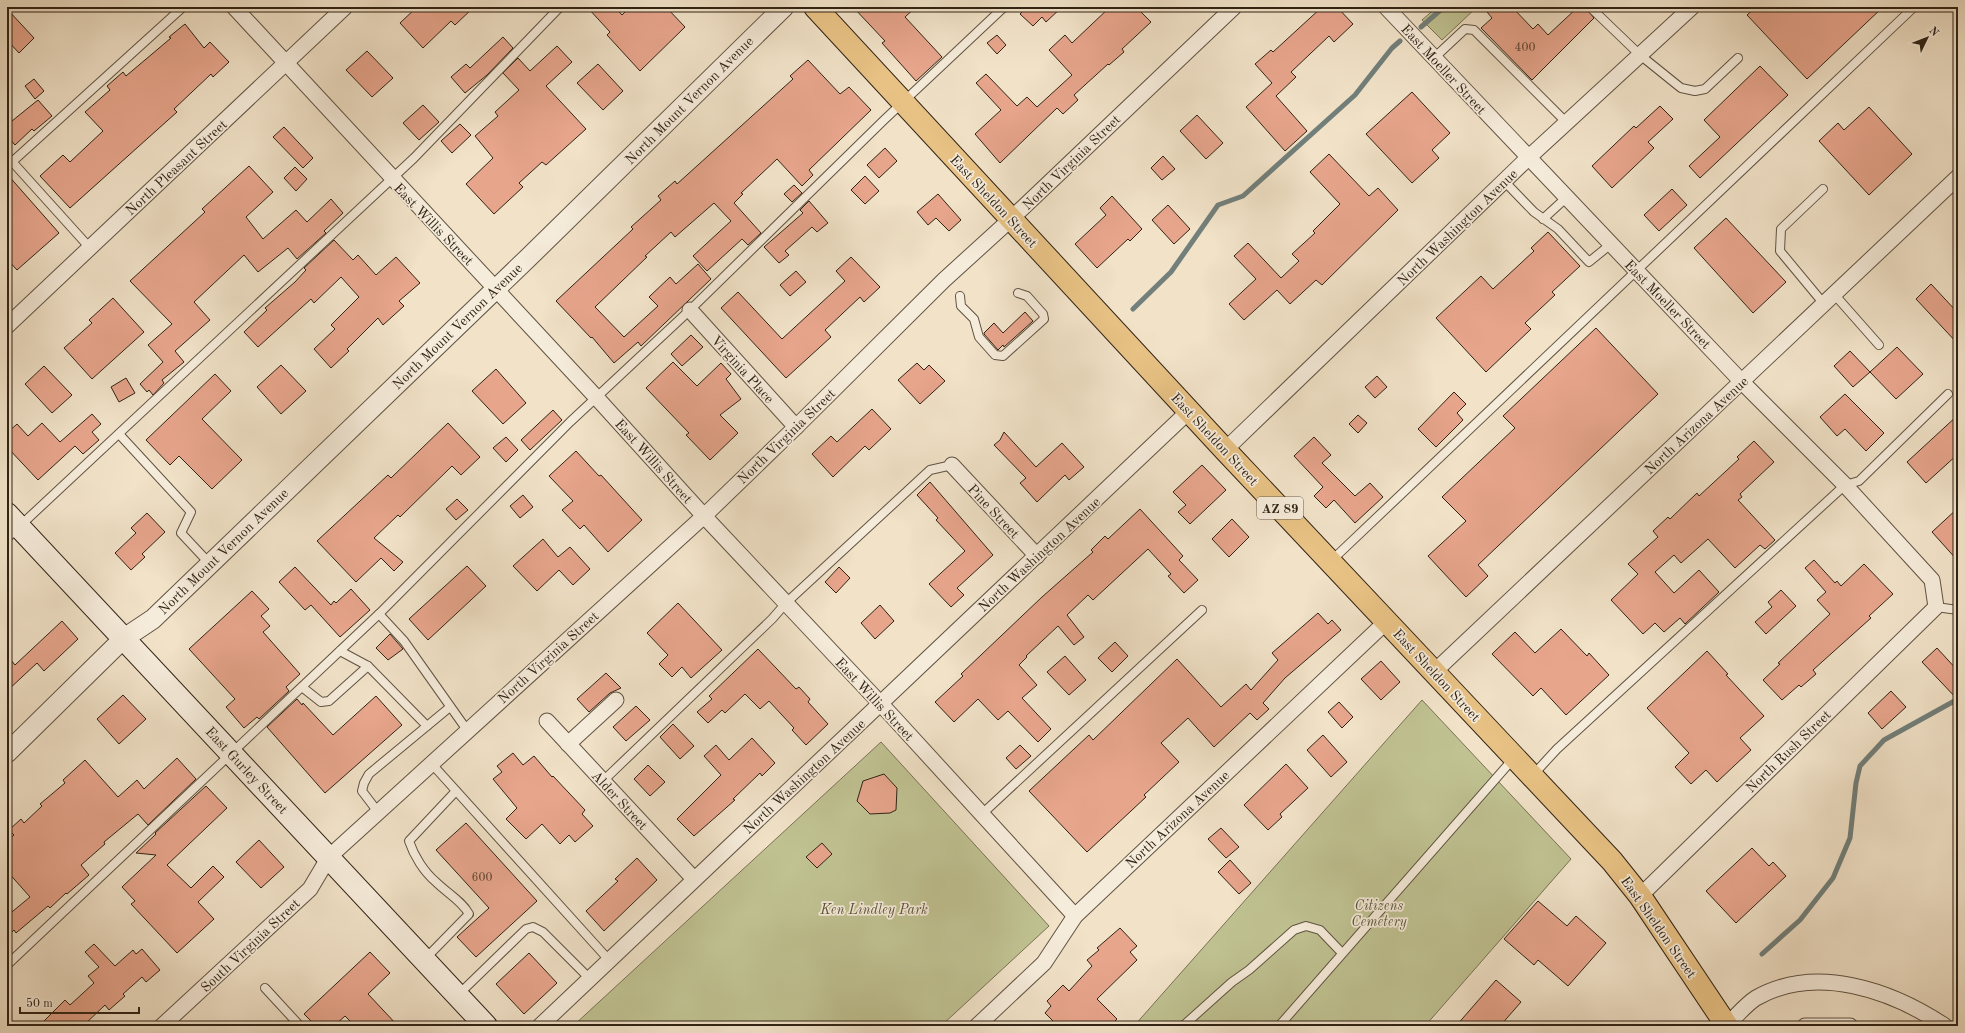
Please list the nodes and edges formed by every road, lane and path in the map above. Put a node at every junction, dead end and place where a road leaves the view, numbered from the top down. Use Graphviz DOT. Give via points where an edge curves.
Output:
graph roads {
  1 [pos="183,7"];
  2 [pos="234,7"];
  3 [pos="344,7"];
  4 [pos="560,7"];
  5 [pos="784,7"];
  6 [pos="815,7"];
  7 [pos="1004,7"];
  8 [pos="1234,7"];
  9 [pos="1386,7"];
  10 [pos="1590,7"];
  11 [pos="1692,7"];
  12 [pos="1914,7"];
  13 [pos="1640,55"];
  14 [pos="1434,58"];
  15 [pos="1738,58"];
  16 [pos="286,63"];
  17 [pos="902,102"];
  18 [pos="1567,123"];
  19 [pos="1528,158"];
  20 [pos="10,159"];
  21 [pos="1958,177"];
  22 [pos="392,179"];
  23 [pos="1504,181"];
  24 [pos="1823,189"];
  25 [pos="1567,197"];
  26 [pos="1011,219"];
  27 [pos="1543,219"];
  28 [pos="1611,244"];
  29 [pos="90,248"];
  30 [pos="1636,272"];
  31 [pos="496,289"];
  32 [pos="1018,293"];
  33 [pos="960,296"];
  34 [pos="1829,299"];
  35 [pos="690,310"];
  36 [pos="7,326"];
  37 [pos="1879,345"];
  38 [pos="1742,382"];
  39 [pos="1948,394"];
  40 [pos="596,397"];
  41 [pos="1189,411"];
  42 [pos="796,427"];
  43 [pos="119,434"];
  44 [pos="1225,450"];
  45 [pos="952,465"];
  46 [pos="1845,485"];
  47 [pos="704,516"];
  48 [pos="11,526"];
  49 [pos="1037,556"];
  50 [pos="1331,562"];
  51 [pos="210,564"];
  52 [pos="786,603"];
  53 [pos="1936,607"];
  54 [pos="1202,610"];
  55 [pos="1958,610"];
  56 [pos="379,614"];
  57 [pos="1387,621"];
  58 [pos="123,639"];
  59 [pos="340,651"];
  60 [pos="368,666"];
  61 [pos="1433,673"];
  62 [pos="302,687"];
  63 [pos="616,700"];
  64 [pos="880,704"];
  65 [pos="450,707"];
  66 [pos="547,721"];
  67 [pos="427,726"];
  68 [pos="467,730"];
  69 [pos="568,744"];
  70 [pos="7,753"];
  71 [pos="231,753"];
  72 [pos="1514,758"];
  73 [pos="431,764"];
  74 [pos="1532,776"];
  75 [pos="603,781"];
  76 [pos="456,792"];
  77 [pos="378,812"];
  78 [pos="982,814"];
  79 [pos="329,857"];
  80 [pos="694,880"];
  81 [pos="1640,896"];
  82 [pos="1075,916"];
  83 [pos="1342,953"];
  84 [pos="424,959"];
  85 [pos="609,960"];
  86 [pos="7,965"];
  87 [pos="590,979"];
  88 [pos="265,988"];
  89 [pos="458,996"];
  90 [pos="162,1026"];
  91 [pos="300,1026"];
  92 [pos="486,1026"];
  93 [pos="540,1026"];
  94 [pos="977,1026"];
  95 [pos="1183,1026"];
  96 [pos="1280,1026"];
  97 [pos="1727,1026"];
  98 [pos="1805,1026"];
  99 [pos="1850,1026"];
  100 [pos="1945,1026"];
  1 -- 20 [label="lane"];
  2 -- 16 [label="street, East Willis Street"];
  3 -- 16 [label="street, North Pleasant Street"];
  4 -- 22 [label="lane"];
  5 -- 31 [label="street, North Mount Vernon Avenue"];
  6 -- 17 [label="main road, East Sheldon Street / AZ 89"];
  7 -- 17 [label="lane"];
  8 -- 26 [label="street, North Virginia Street"];
  9 -- 14 [label="street, East Moeller Street"];
  10 -- 13 [label="lane"];
  11 -- 13 [label="street, North Washington Avenue"];
  12 -- 30 [label="lane"];
  13 -- 15 [label="lane" via="1681,88 1695,91 1705,88"];
  13 -- 18 [label="street, North Washington Avenue"];
  14 -- 18 [label="lane" via="1466,29 1474,30"];
  14 -- 19 [label="street, East Moeller Street"];
  16 -- 22 [label="street, East Willis Street"];
  16 -- 29 [label="street, North Pleasant Street"];
  17 -- 26 [label="main road, East Sheldon Street / AZ 89"];
  17 -- 35 [label="lane"];
  18 -- 19 [label="street, North Washington Avenue"];
  19 -- 23 [label="street, North Washington Avenue"];
  19 -- 25 [label="street, East Moeller Street"];
  20 -- 29 [label="lane"];
  21 -- 34 [label="street, North Arizona Avenue"];
  22 -- 31 [label="street, East Willis Street"];
  22 -- 43 [label="lane"];
  23 -- 27 [label="lane"];
  23 -- 44 [label="street, North Washington Avenue"];
  24 -- 34 [label="lane" via="1781,229 1780,251"];
  25 -- 27 [label="lane"];
  25 -- 28 [label="street, East Moeller Street"];
  26 -- 41 [label="main road, East Sheldon Street / AZ 89"];
  26 -- 42 [label="street, North Virginia Street" via="944,280"];
  27 -- 28 [label="lane" via="1558,230 1589,262"];
  28 -- 30 [label="street, East Moeller Street"];
  29 -- 36 [label="street, North Pleasant Street"];
  30 -- 38 [label="street, East Moeller Street"];
  30 -- 50 [label="lane"];
  31 -- 40 [label="street, East Willis Street"];
  31 -- 51 [label="street, North Mount Vernon Avenue"];
  32 -- 33 [label="lane" via="1027,296 1044,314 1044,319 1003,356 995,355 979,337 974,319 961,306"];
  34 -- 37 [label="lane"];
  34 -- 38 [label="street, North Arizona Avenue"];
  35 -- 40 [label="lane"];
  35 -- 42 [label="street, Virginia Place"];
  38 -- 46 [label="street, East Moeller Street"];
  38 -- 61 [label="street, North Arizona Avenue"];
  39 -- 46 [label="lane" via="1859,480"];
  40 -- 47 [label="street, East Willis Street"];
  40 -- 56 [label="lane"];
  41 -- 44 [label="main road, East Sheldon Street / AZ 89"];
  41 -- 49 [label="street, North Washington Avenue"];
  42 -- 47 [label="street, North Virginia Street"];
  43 -- 48 [label="lane"];
  43 -- 51 [label="lane" via="191,512 181,533"];
  44 -- 50 [label="main road, East Sheldon Street / AZ 89"];
  45 -- 49 [label="street, Pine Street"];
  45 -- 52 [label="lane" via="930,470"];
  46 -- 53 [label="street, East Moeller Street" via="1932,580"];
  46 -- 74 [label="lane" via="1557,749"];
  47 -- 52 [label="street, East Willis Street"];
  47 -- 68 [label="street, North Virginia Street"];
  48 -- 58 [label="main road, East Gurley Street"];
  49 -- 64 [label="street, North Washington Avenue"];
  50 -- 57 [label="main road, East Sheldon Street / AZ 89"];
  51 -- 58 [label="street, North Mount Vernon Avenue" via="152,619"];
  52 -- 64 [label="street, East Willis Street"];
  52 -- 75 [label="lane"];
  53 -- 55 [label="lane"];
  53 -- 81 [label="street, North Rush Street"];
  54 -- 78 [label="lane"];
  56 -- 59 [label="lane"];
  56 -- 65 [label="lane" via="404,641"];
  57 -- 61 [label="main road, East Sheldon Street / AZ 89"];
  57 -- 82 [label="street, North Arizona Avenue"];
  58 -- 70 [label="street, North Mount Vernon Avenue"];
  58 -- 71 [label="main road, East Gurley Street"];
  59 -- 60 [label="lane"];
  59 -- 62 [label="lane"];
  60 -- 62 [label="lane" via="329,701 321,702"];
  60 -- 67 [label="lane"];
  61 -- 72 [label="main road, East Sheldon Street / AZ 89"];
  62 -- 71 [label="lane"];
  63 -- 69 [label="street"];
  64 -- 78 [label="street, East Willis Street"];
  64 -- 80 [label="street, North Washington Avenue"];
  65 -- 67 [label="lane"];
  65 -- 68 [label="lane"];
  66 -- 69 [label="street, Alder Street"];
  67 -- 77 [label="lane" via="369,774 362,791"];
  68 -- 73 [label="street, North Virginia Street"];
  69 -- 75 [label="street, Alder Street"];
  71 -- 79 [label="main road, East Gurley Street"];
  71 -- 86 [label="lane"];
  72 -- 74 [label="main road, East Sheldon Street / AZ 89"];
  72 -- 83 [label="lane"];
  73 -- 76 [label="lane"];
  73 -- 77 [label="street, North Virginia Street"];
  74 -- 81 [label="main road, East Sheldon Street / AZ 89"];
  75 -- 80 [label="street, Alder Street"];
  76 -- 84 [label="lane" via="409,841 413,854 434,881 469,914"];
  76 -- 85 [label="lane"];
  77 -- 79 [label="street, North Virginia Street"];
  78 -- 82 [label="street, East Willis Street"];
  79 -- 84 [label="main road, East Gurley Street"];
  79 -- 90 [label="street, South Virginia Street" via="310,889"];
  80 -- 85 [label="street, North Washington Avenue"];
  81 -- 97 [label="main road, East Sheldon Street / AZ 89"];
  82 -- 94 [label="street, North Arizona Avenue" via="1044,963"];
  83 -- 95 [label="lane" via="1320,930 1306,926 1294,930"];
  83 -- 96 [label="lane"];
  84 -- 89 [label="main road, East Gurley Street"];
  85 -- 87 [label="street, North Washington Avenue"];
  87 -- 89 [label="lane" via="543,932 533,927 526,929"];
  87 -- 93 [label="street, North Washington Avenue"];
  88 -- 91 [label="lane"];
  89 -- 92 [label="main road, East Gurley Street"];
  97 -- 100 [label="street" via="1755,999 1790,985 1818,981 1852,985 1893,998"];
  98 -- 99 [label="street"];
}
